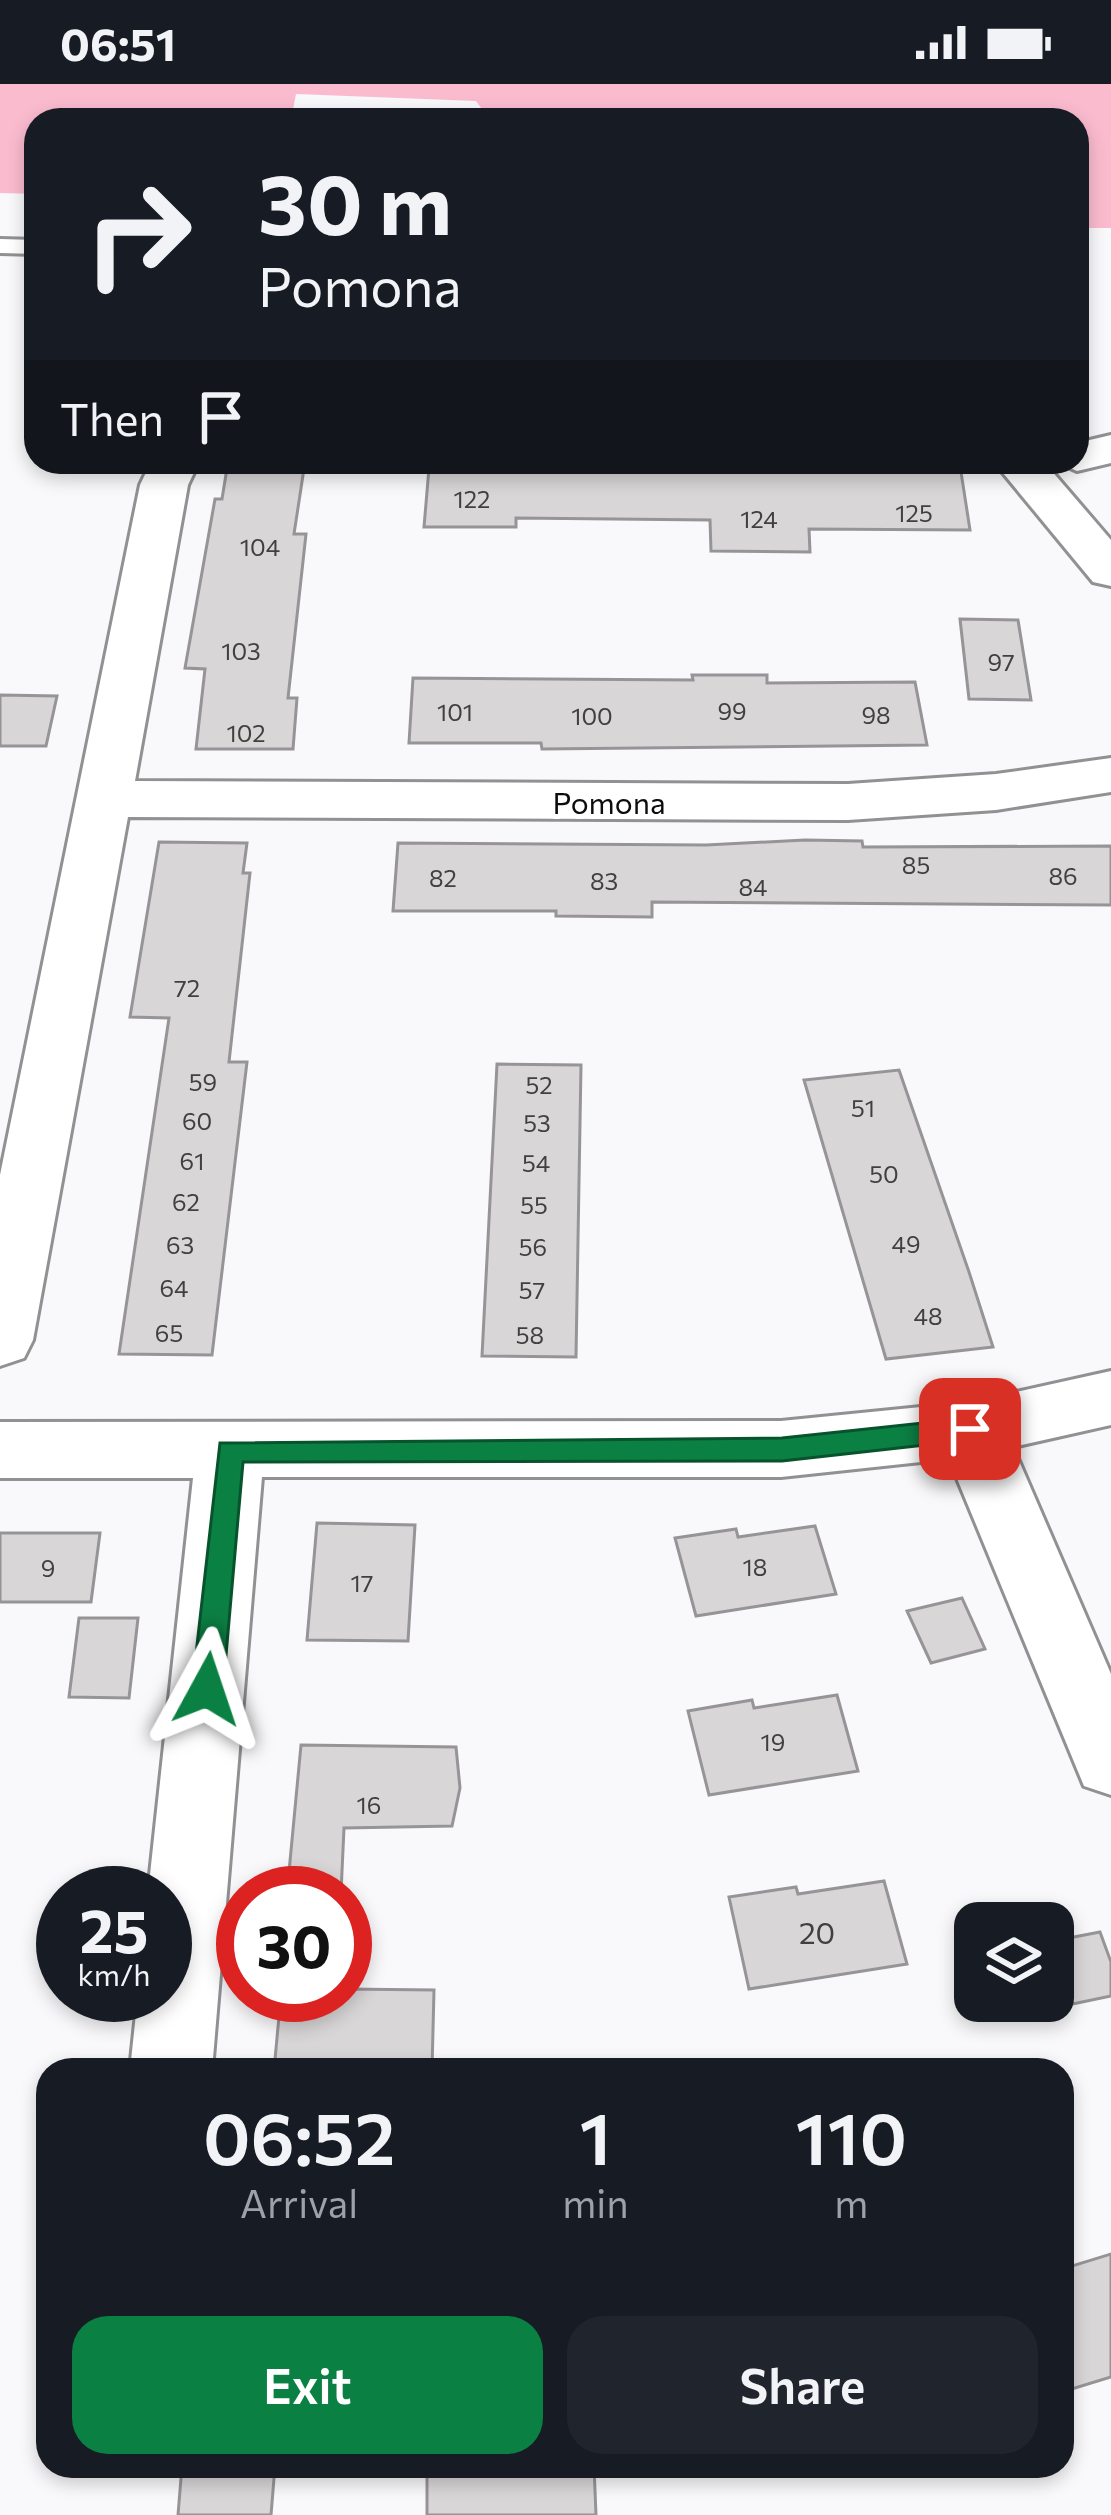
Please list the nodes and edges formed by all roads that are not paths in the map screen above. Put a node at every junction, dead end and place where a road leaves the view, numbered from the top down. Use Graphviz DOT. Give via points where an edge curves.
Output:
graph roads {
  1 [pos="170,474"];
  2 [pos="1040,474"];
  3 [pos="1111,572"];
  4 [pos="1111,775"];
  5 [pos="106,799"];
  6 [pos="0,1340"];
  7 [pos="1111,1398"];
  8 [pos="970,1429"];
  9 [pos="0,1450"];
  10 [pos="230,1451"];
  11 [pos="1111,1762"];
  12 [pos="172,2058"];
  1 -- 5 [label="street"];
  2 -- 3 [label="street"];
  4 -- 5 [label="street, Pomona" via="996,793 848,802"];
  5 -- 6 [label="street"];
  7 -- 8 [label="street"];
  8 -- 10 [label="street" via="782,1449"];
  8 -- 11 [label="street"];
  9 -- 10 [label="street"];
  10 -- 12 [label="street"];
}
